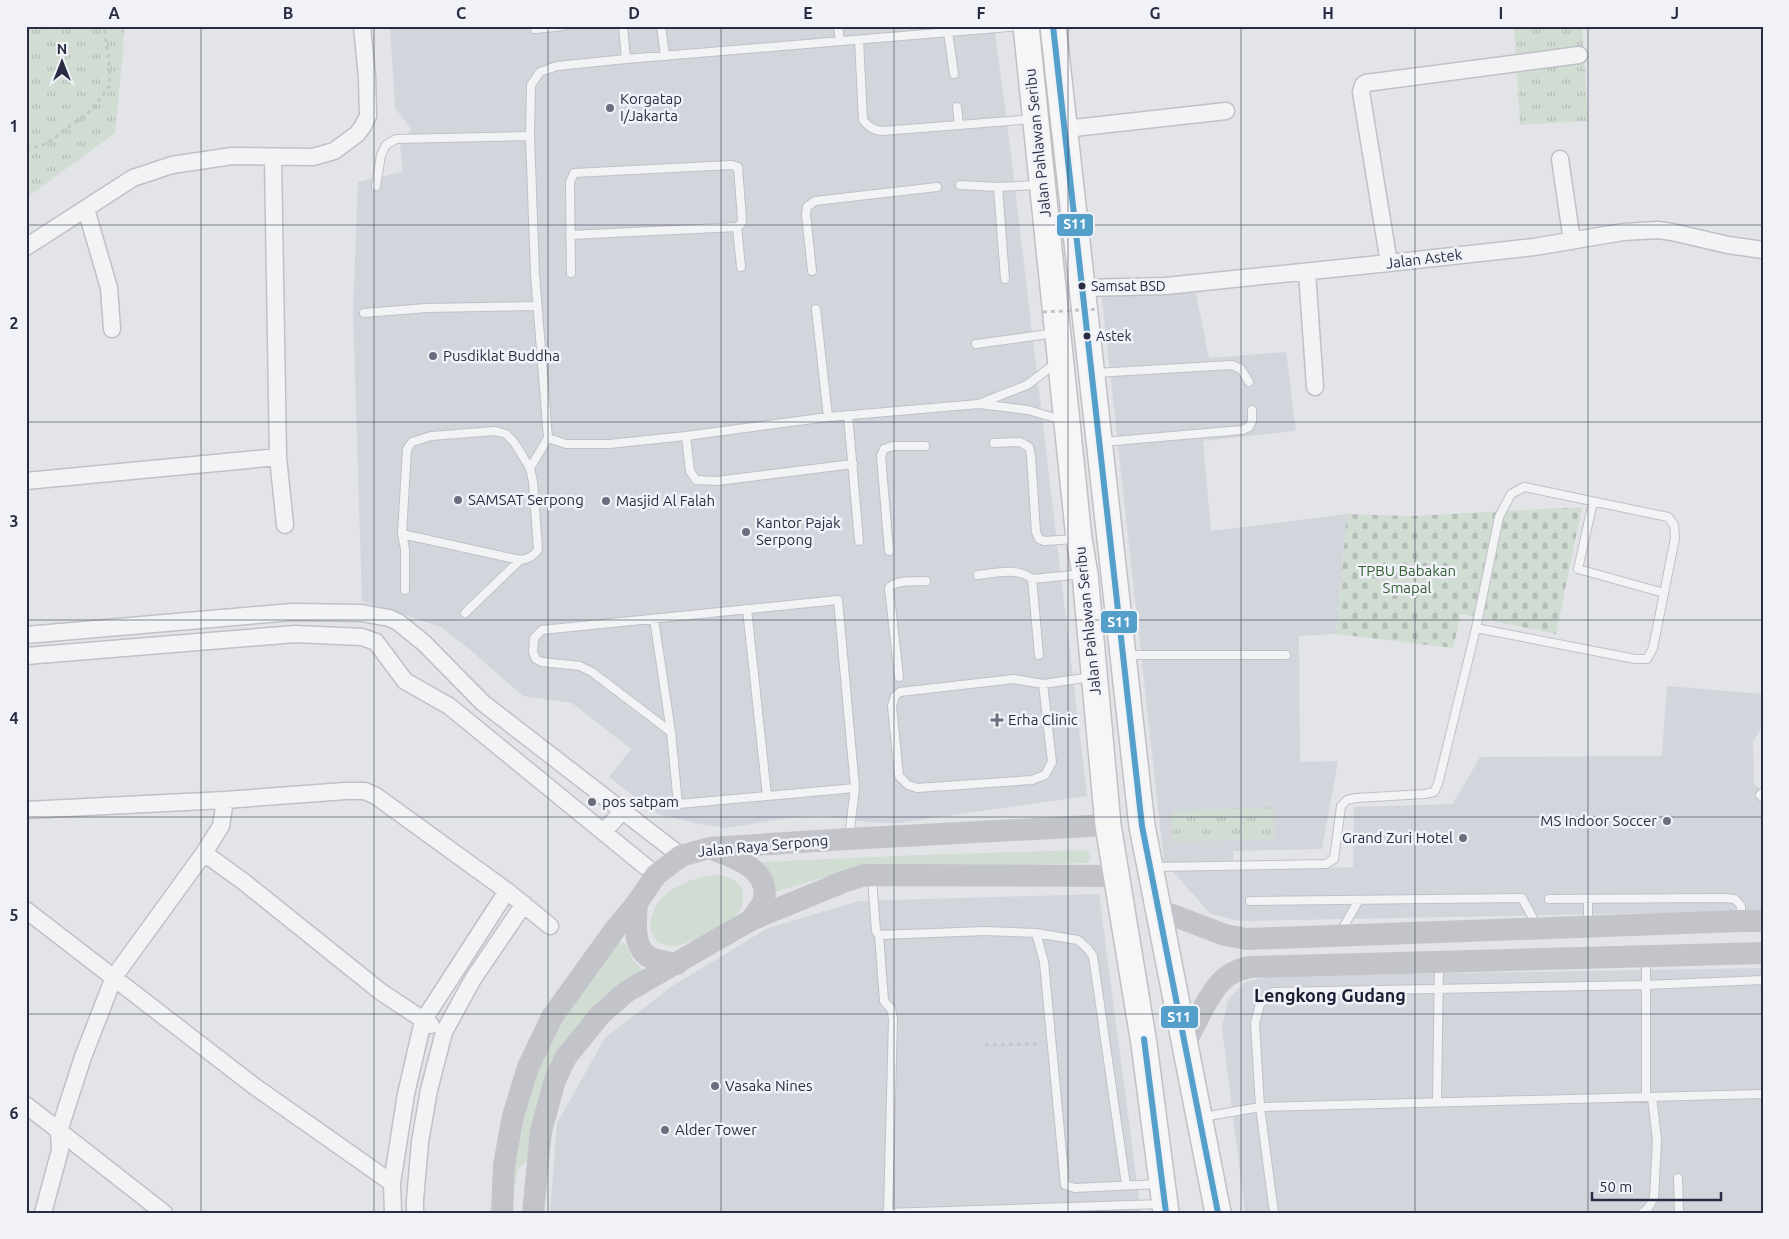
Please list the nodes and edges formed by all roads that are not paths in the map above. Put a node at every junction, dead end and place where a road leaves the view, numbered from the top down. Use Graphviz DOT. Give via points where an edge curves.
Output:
graph roads {
  1 [pos="362,26"];
  2 [pos="562,26"];
  3 [pos="623,26"];
  4 [pos="661,26"];
  5 [pos="838,26"];
  6 [pos="1025,26"];
  7 [pos="1053,26"];
  8 [pos="535,29"];
  9 [pos="948,32"];
  10 [pos="859,40"];
  11 [pos="840,42"];
  12 [pos="1579,55"];
  13 [pos="664,56"];
  14 [pos="626,59"];
  15 [pos="954,74"];
  16 [pos="957,107"];
  17 [pos="1226,111"];
  18 [pos="1036,119"];
  19 [pos="960,125"];
  20 [pos="1065,129"];
  21 [pos="530,136"];
  22 [pos="273,158"];
  23 [pos="1560,160"];
  24 [pos="1043,184"];
  25 [pos="960,185"];
  26 [pos="376,186"];
  27 [pos="937,187"];
  28 [pos="998,187"];
  29 [pos="86,209"];
  30 [pos="738,227"];
  31 [pos="570,235"];
  32 [pos="1572,241"];
  33 [pos="26,247"];
  34 [pos="1763,250"];
  35 [pos="1389,263"];
  36 [pos="741,267"];
  37 [pos="812,271"];
  38 [pos="1308,272"];
  39 [pos="571,273"];
  40 [pos="1005,279"];
  41 [pos="1083,288"];
  42 [pos="537,306"];
  43 [pos="816,309"];
  44 [pos="364,313"];
  45 [pos="112,329"];
  46 [pos="1058,333"];
  47 [pos="976,344"];
  48 [pos="1060,360"];
  49 [pos="1093,373"];
  50 [pos="1249,382"];
  51 [pos="1315,387"];
  52 [pos="979,404"];
  53 [pos="1252,410"];
  54 [pos="848,415"];
  55 [pos="828,417"];
  56 [pos="1066,421"];
  57 [pos="686,436"];
  58 [pos="548,438"];
  59 [pos="1100,442"];
  60 [pos="994,444"];
  61 [pos="924,446"];
  62 [pos="278,457"];
  63 [pos="853,464"];
  64 [pos="530,468"];
  65 [pos="26,481"];
  66 [pos="1593,502"];
  67 [pos="285,525"];
  68 [pos="402,534"];
  69 [pos="1079,539"];
  70 [pos="859,541"];
  71 [pos="889,551"];
  72 [pos="520,560"];
  73 [pos="1085,574"];
  74 [pos="978,575"];
  75 [pos="1032,579"];
  76 [pos="926,581"];
  77 [pos="405,590"];
  78 [pos="1664,593"];
  79 [pos="747,609"];
  80 [pos="465,613"];
  81 [pos="654,618"];
  82 [pos="1476,628"];
  83 [pos="26,634"];
  84 [pos="1039,654"];
  85 [pos="1124,654"];
  86 [pos="1286,655"];
  87 [pos="26,656"];
  88 [pos="899,677"];
  89 [pos="1094,677"];
  90 [pos="1043,684"];
  91 [pos="671,732"];
  92 [pos="855,788"];
  93 [pos="1763,792"];
  94 [pos="767,796"];
  95 [pos="1763,798"];
  96 [pos="225,800"];
  97 [pos="26,810"];
  98 [pos="622,811"];
  99 [pos="1108,825"];
  100 [pos="603,832"];
  101 [pos="848,839"];
  102 [pos="709,848"];
  103 [pos="204,853"];
  104 [pos="681,856"];
  105 [pos="1149,867"];
  106 [pos="656,875"];
  107 [pos="872,875"];
  108 [pos="1116,876"];
  109 [pos="507,891"];
  110 [pos="1588,898"];
  111 [pos="1549,899"];
  112 [pos="1359,900"];
  113 [pos="1250,901"];
  114 [pos="637,903"];
  115 [pos="524,904"];
  116 [pos="26,910"];
  117 [pos="1159,910"];
  118 [pos="751,920"];
  119 [pos="1752,921"];
  120 [pos="550,926"];
  121 [pos="1588,926"];
  122 [pos="1538,928"];
  123 [pos="1036,933"];
  124 [pos="879,935"];
  125 [pos="1339,935"];
  126 [pos="1247,938"];
  127 [pos="1763,953"];
  128 [pos="1646,957"];
  129 [pos="1440,961"];
  130 [pos="677,964"];
  131 [pos="1250,967"];
  132 [pos="114,977"];
  133 [pos="1763,980"];
  134 [pos="1646,985"];
  135 [pos="1438,988"];
  136 [pos="423,1021"];
  137 [pos="444,1032"];
  138 [pos="1184,1045"];
  139 [pos="1763,1094"];
  140 [pos="1649,1097"];
  141 [pos="1437,1102"];
  142 [pos="26,1105"];
  143 [pos="1260,1107"];
  144 [pos="1199,1118"];
  145 [pos="59,1131"];
  146 [pos="1678,1178"];
  147 [pos="392,1183"];
  148 [pos="1126,1185"];
  149 [pos="1165,1200"];
  150 [pos="1114,1209"];
  151 [pos="887,1212"];
  152 [pos="42,1213"];
  153 [pos="164,1213"];
  154 [pos="393,1213"];
  155 [pos="415,1213"];
  156 [pos="502,1213"];
  157 [pos="533,1213"];
  158 [pos="1218,1213"];
  159 [pos="1274,1213"];
  160 [pos="1642,1213"];
  161 [pos="1679,1213"];
  1 -- 22 [label="street" via="368,102 368,116 363,126 334,151 312,157"];
  2 -- 8 [label="lane"];
  3 -- 14 [label="lane"];
  4 -- 13 [label="lane"];
  5 -- 11 [label="lane"];
  6 -- 9 [label="lane"];
  6 -- 18 [label="main road, Jalan Pahlawan Seribu"];
  7 -- 20 [label="main road, Jalan Pahlawan Seribu"];
  9 -- 10 [label="lane"];
  9 -- 15 [label="lane"];
  10 -- 11 [label="lane"];
  10 -- 19 [label="lane" via="863,120 868,126 882,131"];
  11 -- 13 [label="lane"];
  12 -- 35 [label="street" via="1366,83 1363,86 1361,92"];
  13 -- 14 [label="lane"];
  14 -- 21 [label="lane" via="557,66 540,72 531,86"];
  16 -- 19 [label="lane"];
  17 -- 20 [label="street"];
  18 -- 19 [label="lane"];
  18 -- 24 [label="main road, Jalan Pahlawan Seribu"];
  20 -- 41 [label="main road, Jalan Pahlawan Seribu"];
  21 -- 26 [label="lane" via="396,139 386,145 381,155"];
  21 -- 42 [label="lane"];
  22 -- 29 [label="street" via="232,156 172,165 132,178"];
  22 -- 62 [label="street"];
  23 -- 32 [label="street"];
  24 -- 28 [label="lane"];
  24 -- 46 [label="main road, Jalan Pahlawan Seribu"];
  25 -- 28 [label="lane"];
  27 -- 37 [label="lane" via="815,201 807,207 806,214"];
  28 -- 40 [label="lane"];
  29 -- 33 [label="street"];
  29 -- 45 [label="street" via="109,288"];
  30 -- 31 [label="lane"];
  30 -- 31 [label="lane" via="742,220 738,167 732,165 574,173 570,182"];
  30 -- 36 [label="lane"];
  31 -- 39 [label="lane"];
  32 -- 34 [label="street, Jalan Astek" via="1658,230 1728,246"];
  32 -- 35 [label="street, Jalan Astek"];
  35 -- 38 [label="street, Jalan Astek"];
  38 -- 41 [label="street, Jalan Astek" via="1166,286"];
  38 -- 51 [label="street"];
  41 -- 49 [label="main road, Jalan Pahlawan Seribu"];
  42 -- 44 [label="lane"];
  42 -- 58 [label="lane"];
  43 -- 55 [label="lane"];
  46 -- 47 [label="lane"];
  46 -- 48 [label="main road, Jalan Pahlawan Seribu"];
  48 -- 52 [label="lane" via="1027,385"];
  48 -- 56 [label="main road, Jalan Pahlawan Seribu"];
  49 -- 50 [label="lane" via="1232,365 1241,369"];
  49 -- 59 [label="main road, Jalan Pahlawan Seribu"];
  52 -- 54 [label="lane"];
  52 -- 56 [label="lane" via="1028,410"];
  53 -- 59 [label="lane" via="1249,427 1242,430"];
  54 -- 55 [label="lane"];
  54 -- 63 [label="lane"];
  55 -- 57 [label="lane"];
  56 -- 69 [label="main road, Jalan Pahlawan Seribu"];
  57 -- 58 [label="lane" via="610,444 566,444"];
  57 -- 63 [label="lane" via="690,471 696,480 717,481"];
  58 -- 64 [label="lane"];
  59 -- 85 [label="main road, Jalan Pahlawan Seribu"];
  60 -- 69 [label="lane" via="1020,442 1029,447 1039,539"];
  61 -- 71 [label="lane" via="893,446 880,456"];
  62 -- 65 [label="street"];
  62 -- 67 [label="street"];
  63 -- 70 [label="lane"];
  64 -- 68 [label="lane" via="514,442 506,434 495,431 431,436 412,442 407,450"];
  64 -- 72 [label="lane" via="538,549 530,558"];
  66 -- 78 [label="lane" via="1668,517 1674,526 1675,538"];
  66 -- 78 [label="lane" via="1578,569"];
  66 -- 82 [label="lane" via="1524,487 1511,494 1499,517"];
  68 -- 72 [label="lane"];
  68 -- 77 [label="lane"];
  69 -- 73 [label="main road, Jalan Pahlawan Seribu"];
  72 -- 80 [label="lane"];
  73 -- 75 [label="lane"];
  73 -- 89 [label="main road, Jalan Pahlawan Seribu"];
  74 -- 75 [label="lane" via="1010,572 1026,574"];
  75 -- 84 [label="lane"];
  76 -- 88 [label="lane" via="898,582 889,588"];
  78 -- 82 [label="lane" via="1653,648 1647,658 1635,659"];
  79 -- 81 [label="lane"];
  79 -- 92 [label="lane" via="838,600"];
  79 -- 94 [label="lane"];
  81 -- 91 [label="lane"];
  81 -- 91 [label="lane" via="542,630 534,638 533,652 542,662 580,666 592,672"];
  82 -- 105 [label="lane" via="1434,792 1347,800 1341,806 1334,858 1326,864"];
  83 -- 98 [label="street" via="292,612 362,613 389,618 424,644 483,703"];
  85 -- 86 [label="lane"];
  85 -- 105 [label="main road, Jalan Pahlawan Seribu"];
  87 -- 100 [label="street" via="295,634 362,637 376,642 405,681 449,706"];
  89 -- 90 [label="lane"];
  89 -- 99 [label="main road, Jalan Pahlawan Seribu"];
  90 -- 90 [label="lane" via="1052,762 1046,774 1032,780 917,788 899,776 892,706 900,692 1014,679"];
  91 -- 94 [label="lane" via="678,804"];
  92 -- 94 [label="lane"];
  92 -- 101 [label="lane"];
  93 -- 95 [label="lane" via="1760,795"];
  96 -- 97 [label="street"];
  96 -- 103 [label="street" via="221,826"];
  96 -- 109 [label="street" via="365,791"];
  98 -- 100 [label="street"];
  98 -- 104 [label="street"];
  99 -- 101 [label="main road, Jalan Raya Serpong"];
  99 -- 108 [label="main road, Jalan Pahlawan Seribu"];
  100 -- 106 [label="street"];
  101 -- 102 [label="main road, Jalan Raya Serpong"];
  102 -- 104 [label="main road, Jalan Raya Serpong"];
  102 -- 118 [label="main road" via="744,862 756,872 764,893 763,901"];
  103 -- 132 [label="street"];
  103 -- 136 [label="street" via="381,992"];
  104 -- 106 [label="main road, Jalan Raya Serpong"];
  105 -- 117 [label="main road, Jalan Pahlawan Seribu"];
  106 -- 114 [label="main road, Jalan Raya Serpong"];
  107 -- 108 [label="main road"];
  107 -- 118 [label="main road" via="842,882"];
  107 -- 124 [label="lane" via="876,931"];
  108 -- 149 [label="main road, Jalan Pahlawan Seribu" via="1144,1044"];
  109 -- 115 [label="street"];
  109 -- 136 [label="street"];
  110 -- 111 [label="lane"];
  110 -- 119 [label="lane" via="1735,899"];
  110 -- 121 [label="lane"];
  112 -- 113 [label="lane"];
  112 -- 122 [label="lane" via="1522,898"];
  112 -- 125 [label="lane"];
  114 -- 130 [label="main road" via="636,926 640,946 648,956"];
  114 -- 156 [label="main road, Jalan Raya Serpong" via="552,1017 537,1046 508,1138"];
  115 -- 120 [label="street"];
  115 -- 137 [label="street" via="474,979"];
  116 -- 132 [label="street"];
  117 -- 126 [label="main road" via="1225,935"];
  117 -- 138 [label="main road, Jalan Pahlawan Seribu"];
  118 -- 130 [label="main road"];
  119 -- 121 [label="main road"];
  121 -- 122 [label="main road"];
  122 -- 125 [label="main road"];
  123 -- 124 [label="lane"];
  123 -- 148 [label="lane" via="1078,940 1093,956"];
  123 -- 148 [label="lane" via="1044,962 1065,1184 1075,1188"];
  124 -- 151 [label="lane" via="884,1001 891,1009 893,1019"];
  125 -- 126 [label="main road"];
  126 -- 131 [label="main road"];
  127 -- 128 [label="main road"];
  128 -- 129 [label="main road"];
  128 -- 134 [label="lane"];
  129 -- 131 [label="main road"];
  129 -- 135 [label="lane"];
  130 -- 157 [label="main road" via="626,992 600,1015 566,1057 555,1080 541,1131"];
  131 -- 138 [label="main road" via="1237,970 1216,988"];
  132 -- 145 [label="street"];
  132 -- 147 [label="street" via="254,1086"];
  133 -- 134 [label="lane"];
  134 -- 135 [label="lane"];
  134 -- 140 [label="lane"];
  135 -- 141 [label="lane"];
  135 -- 143 [label="lane" via="1273,992 1260,1004 1255,1023"];
  136 -- 137 [label="street"];
  136 -- 147 [label="street" via="406,1094"];
  137 -- 155 [label="street" via="420,1142"];
  138 -- 144 [label="main road, Jalan Pahlawan Seribu"];
  139 -- 140 [label="lane"];
  140 -- 141 [label="lane"];
  140 -- 160 [label="lane" via="1657,1140 1654,1198"];
  141 -- 143 [label="lane"];
  142 -- 145 [label="street"];
  143 -- 144 [label="lane"];
  143 -- 159 [label="lane"];
  144 -- 158 [label="main road, Jalan Pahlawan Seribu"];
  145 -- 152 [label="street" via="60,1150"];
  145 -- 153 [label="street"];
  146 -- 161 [label="lane"];
  147 -- 154 [label="street"];
  148 -- 149 [label="lane"];
  149 -- 150 [label="lane"];
  150 -- 151 [label="lane"];
}
